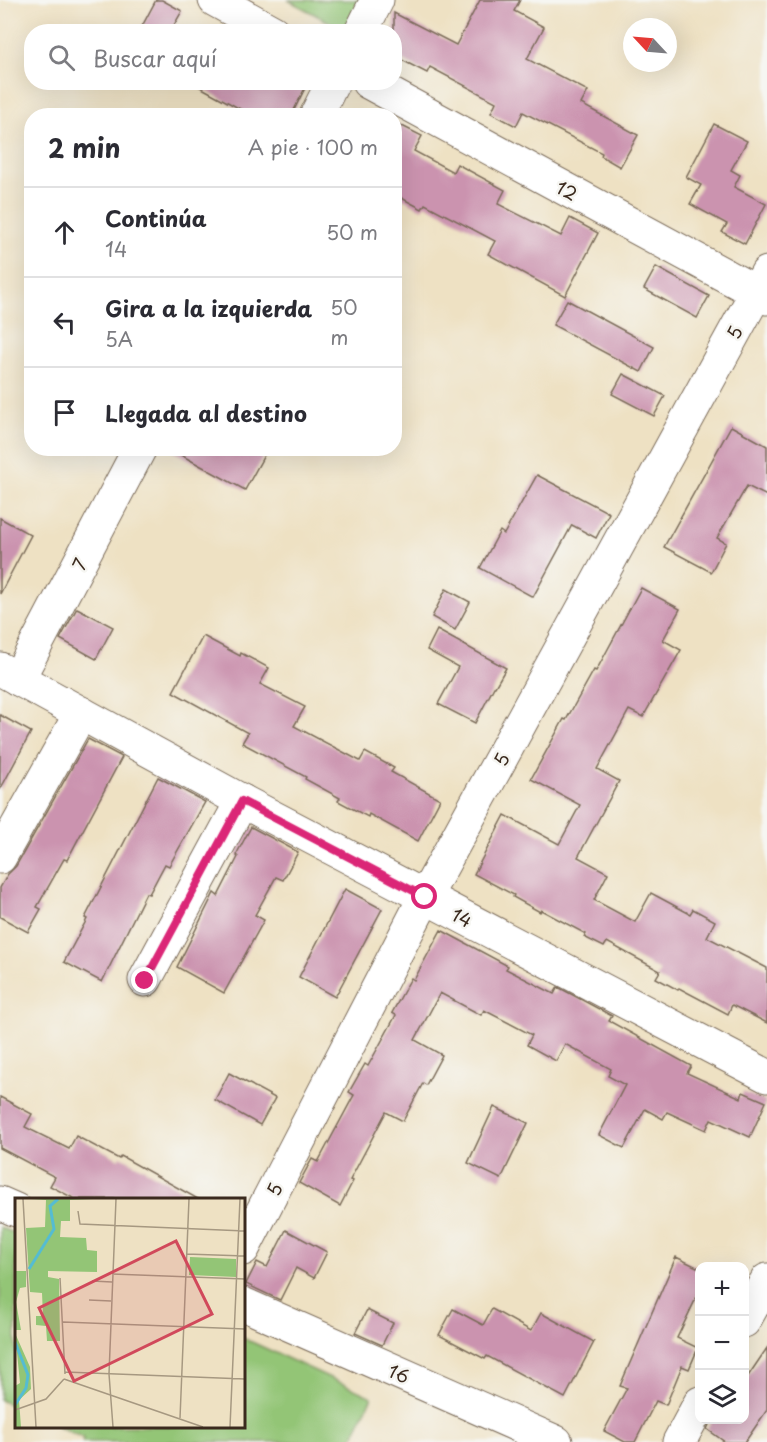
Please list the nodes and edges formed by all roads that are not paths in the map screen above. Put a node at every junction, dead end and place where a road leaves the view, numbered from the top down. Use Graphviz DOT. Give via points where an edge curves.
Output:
graph roads {
  1 [pos="215,0"];
  2 [pos="377,0"];
  3 [pos="258,24"];
  4 [pos="364,24"];
  5 [pos="329,90"];
  6 [pos="383,90"];
  7 [pos="320,108"];
  8 [pos="763,288"];
  9 [pos="135,456"];
  10 [pos="9,674"];
  11 [pos="81,713"];
  12 [pos="242,801"];
  13 [pos="0,857"];
  14 [pos="425,897"];
  15 [pos="145,981"];
  16 [pos="767,1076"];
  17 [pos="0,1203"];
  18 [pos="15,1210"];
  19 [pos="244,1247"];
  20 [pos="767,1280"];
  21 [pos="244,1304"];
  22 [pos="747,1316"];
  23 [pos="695,1411"];
  24 [pos="556,1442"];
  25 [pos="678,1442"];
  1 -- 3 [label="street"];
  2 -- 4 [label="street"];
  5 -- 7 [label="street"];
  6 -- 8 [label="street, 12"];
  8 -- 14 [label="street, 5"];
  9 -- 10 [label="street, 7"];
  10 -- 11 [label="street, 14"];
  11 -- 12 [label="street, 14"];
  11 -- 13 [label="street"];
  12 -- 14 [label="street, 14"];
  12 -- 15 [label="street"];
  14 -- 16 [label="street, 14"];
  14 -- 19 [label="street, 5"];
  17 -- 18 [label="street"];
  20 -- 22 [label="street"];
  21 -- 24 [label="street, 16"];
  23 -- 25 [label="street"];
}
